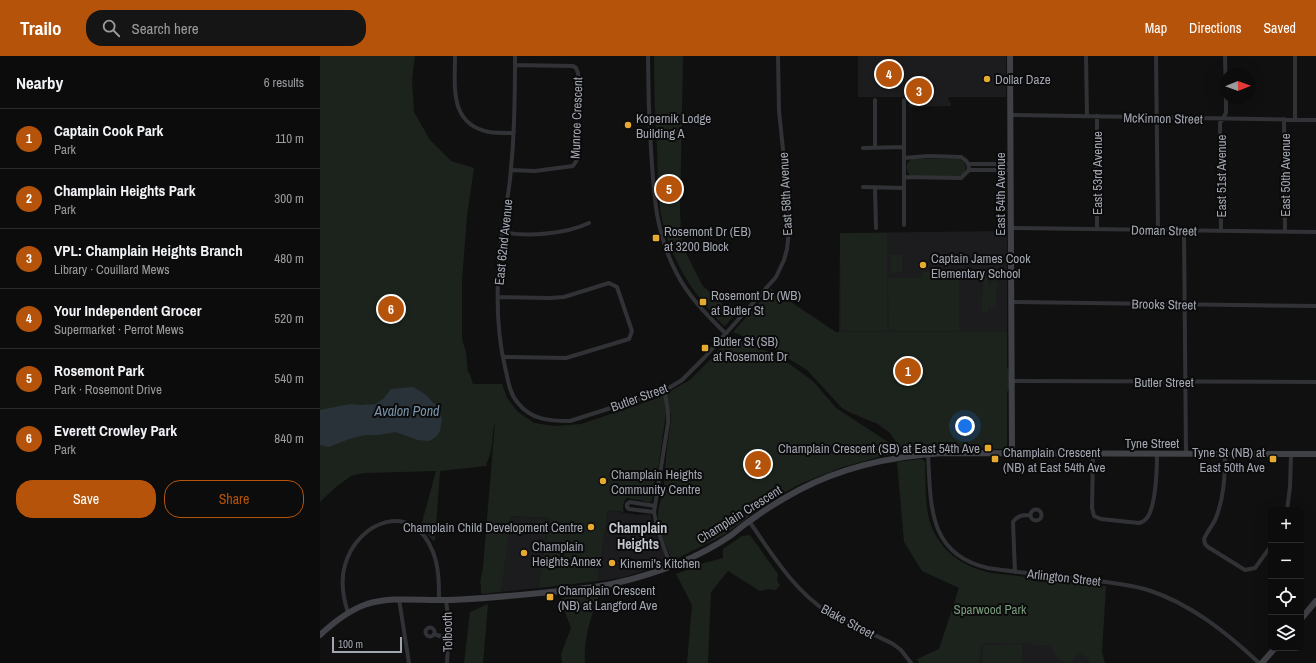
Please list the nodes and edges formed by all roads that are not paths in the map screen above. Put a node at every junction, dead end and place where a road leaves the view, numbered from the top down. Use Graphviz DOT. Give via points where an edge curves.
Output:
graph roads {
  1 [pos="455,56"];
  2 [pos="515,56"];
  3 [pos="648,56"];
  4 [pos="778,56"];
  5 [pos="1010,56"];
  6 [pos="1086,56"];
  7 [pos="1156,56"];
  8 [pos="1225,56"];
  9 [pos="1296,56"];
  10 [pos="515,65"];
  11 [pos="1225,68"];
  12 [pos="875,100"];
  13 [pos="904,100"];
  14 [pos="1226,104"];
  15 [pos="1011,115"];
  16 [pos="1087,115"];
  17 [pos="1097,116"];
  18 [pos="1157,118"];
  19 [pos="1223,118"];
  20 [pos="1284,119"];
  21 [pos="1295,120"];
  22 [pos="1316,120"];
  23 [pos="514,133"];
  24 [pos="904,147"];
  25 [pos="863,148"];
  26 [pos="875,148"];
  27 [pos="904,158"];
  28 [pos="969,164"];
  29 [pos="1011,167"];
  30 [pos="511,170"];
  31 [pos="969,170"];
  32 [pos="904,177"];
  33 [pos="863,187"];
  34 [pos="875,188"];
  35 [pos="904,188"];
  36 [pos="589,223"];
  37 [pos="904,225"];
  38 [pos="876,228"];
  39 [pos="1011,228"];
  40 [pos="1097,229"];
  41 [pos="1158,230"];
  42 [pos="1184,230"];
  43 [pos="1221,231"];
  44 [pos="1285,231"];
  45 [pos="503,232"];
  46 [pos="1316,232"];
  47 [pos="498,297"];
  48 [pos="1012,302"];
  49 [pos="1185,304"];
  50 [pos="1316,306"];
  51 [pos="725,333"];
  52 [pos="503,357"];
  53 [pos="1012,381"];
  54 [pos="1186,382"];
  55 [pos="1316,382"];
  56 [pos="664,391"];
  57 [pos="535,416"];
  58 [pos="1012,453"];
  59 [pos="928,454"];
  60 [pos="1094,454"];
  61 [pos="1157,454"];
  62 [pos="1186,454"];
  63 [pos="1225,454"];
  64 [pos="1291,454"];
  65 [pos="1316,454"];
  66 [pos="655,506"];
  67 [pos="1287,507"];
  68 [pos="654,512"];
  69 [pos="1030,515"];
  70 [pos="749,521"];
  71 [pos="1268,550"];
  72 [pos="671,566"];
  73 [pos="1015,572"];
  74 [pos="399,599"];
  75 [pos="439,600"];
  76 [pos="446,600"];
  77 [pos="1316,601"];
  78 [pos="348,613"];
  79 [pos="1304,615"];
  80 [pos="320,634"];
  81 [pos="434,634"];
  82 [pos="448,639"];
  83 [pos="1272,651"];
  84 [pos="409,663"];
  85 [pos="447,663"];
  86 [pos="911,663"];
  87 [pos="1260,663"];
  1 -- 23 [label="street" via="455,93 458,107 467,120 478,129"];
  2 -- 10 [label="street, East 62nd Avenue"];
  3 -- 51 [label="street" via="650,138 657,221 676,272 690,296"];
  4 -- 51 [label="street, East 58th Avenue" via="778,112 789,231 787,249 776,277"];
  5 -- 15 [label="street, East 54th Avenue"];
  6 -- 16 [label="street, East 53rd Avenue"];
  7 -- 18 [label="street"];
  8 -- 11 [label="street, East 51st Avenue"];
  9 -- 21 [label="street, East 50th Avenue"];
  10 -- 23 [label="street, East 62nd Avenue"];
  10 -- 30 [label="street, Munroe Crescent" via="576,68 577,160 574,166 535,171"];
  12 -- 26 [label="street"];
  13 -- 24 [label="street"];
  14 -- 19 [label="street, East 51st Avenue"];
  15 -- 16 [label="street, McKinnon Street"];
  15 -- 29 [label="street, East 54th Avenue"];
  16 -- 17 [label="street, McKinnon Street"];
  17 -- 18 [label="street, McKinnon Street"];
  17 -- 40 [label="street, East 53rd Avenue"];
  18 -- 19 [label="street, McKinnon Street"];
  18 -- 41 [label="street"];
  19 -- 20 [label="street, McKinnon Street"];
  19 -- 43 [label="street, East 51st Avenue" via="1220,123"];
  20 -- 21 [label="street, McKinnon Street"];
  20 -- 44 [label="street, East 50th Avenue"];
  21 -- 22 [label="street, McKinnon Street"];
  23 -- 30 [label="street, East 62nd Avenue"];
  24 -- 26 [label="street"];
  24 -- 27 [label="street"];
  25 -- 26 [label="street"];
  27 -- 28 [label="street" via="961,157"];
  27 -- 32 [label="street"];
  28 -- 29 [label="street"];
  28 -- 31 [label="street"];
  29 -- 31 [label="street"];
  29 -- 39 [label="street, East 54th Avenue"];
  30 -- 45 [label="street, East 62nd Avenue"];
  31 -- 32 [label="street" via="961,178"];
  32 -- 35 [label="street"];
  33 -- 34 [label="street"];
  34 -- 35 [label="street"];
  34 -- 38 [label="street"];
  35 -- 37 [label="street"];
  36 -- 45 [label="street" via="543,234"];
  39 -- 40 [label="street, Doman Street"];
  39 -- 48 [label="street, East 54th Avenue"];
  40 -- 41 [label="street, Doman Street"];
  41 -- 42 [label="street, Doman Street"];
  42 -- 43 [label="street, Doman Street"];
  42 -- 49 [label="street"];
  43 -- 44 [label="street, Doman Street"];
  44 -- 46 [label="street, Doman Street"];
  45 -- 47 [label="street, East 62nd Avenue"];
  47 -- 52 [label="street, East 62nd Avenue" via="498,325"];
  47 -- 52 [label="street" via="564,297 609,283 617,287 632,331 629,338 566,358"];
  48 -- 49 [label="street, Brooks Street"];
  48 -- 53 [label="street, East 54th Avenue"];
  49 -- 50 [label="street, Brooks Street"];
  49 -- 54 [label="street"];
  51 -- 56 [label="street, Butler Street" via="692,371"];
  52 -- 57 [label="street, East 62nd Avenue" via="512,394 518,404"];
  53 -- 54 [label="street, Butler Street"];
  53 -- 58 [label="street, East 54th Avenue"];
  54 -- 55 [label="street, Butler Street"];
  54 -- 62 [label="street"];
  56 -- 57 [label="street, Butler Street" via="570,421 547,421"];
  56 -- 66 [label="street" via="669,411"];
  58 -- 59 [label="street, Champlain Crescent"];
  58 -- 60 [label="street, Tyne Street"];
  59 -- 70 [label="street, Champlain Crescent" via="895,458 843,472 801,489"];
  59 -- 73 [label="street, Arlington Street" via="933,517 944,541 955,553 973,564"];
  60 -- 61 [label="street, Tyne Street"];
  60 -- 61 [label="street" via="1094,516 1139,523 1148,517 1151,508"];
  61 -- 62 [label="street, Tyne Street"];
  62 -- 63 [label="street, Tyne Street"];
  63 -- 64 [label="street, Tyne Street"];
  63 -- 71 [label="street" via="1225,475 1220,504 1215,520 1204,539 1205,544 1245,570 1256,568"];
  64 -- 65 [label="street, Tyne Street"];
  64 -- 67 [label="street"];
  66 -- 68 [label="street"];
  66 -- 68 [label="street" via="630,502 626,507"];
  68 -- 72 [label="street" via="660,540"];
  69 -- 73 [label="street" via="1016,518 1013,522"];
  70 -- 72 [label="street, Champlain Crescent" via="730,536"];
  70 -- 86 [label="street, Blake Street" via="807,597 830,614 892,644 901,650"];
  72 -- 76 [label="street, Champlain Crescent" via="608,585"];
  73 -- 87 [label="street, Arlington Street" via="1099,581 1154,593 1204,617"];
  74 -- 75 [label="street, Champlain Crescent"];
  74 -- 78 [label="street, Champlain Crescent" via="367,604"];
  74 -- 84 [label="street"];
  75 -- 76 [label="street, Champlain Crescent"];
  75 -- 78 [label="street" via="437,563 423,534 406,522 386,521 377,524 358,539 347,560 342,579 342,593"];
  76 -- 82 [label="street, Tolbooth" via="449,614"];
  77 -- 79 [label="street"];
  78 -- 80 [label="street, Champlain Crescent"];
  81 -- 82 [label="street"];
  82 -- 85 [label="street, Tolbooth"];
  83 -- 87 [label="street"];
}
